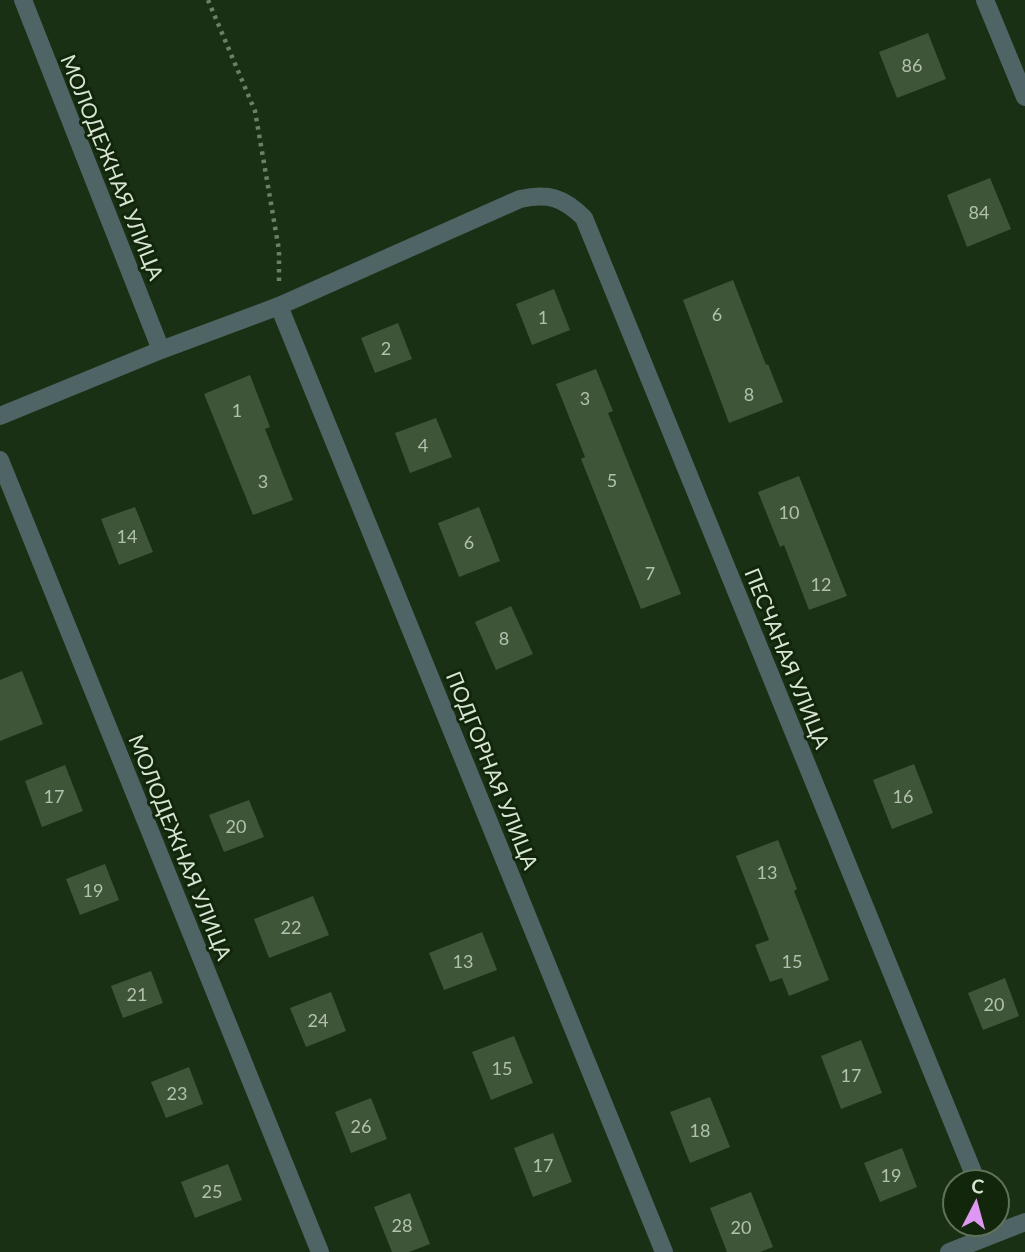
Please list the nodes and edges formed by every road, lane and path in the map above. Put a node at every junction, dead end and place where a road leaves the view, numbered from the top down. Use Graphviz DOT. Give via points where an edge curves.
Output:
graph roads {
  1 [pos="23,0"];
  2 [pos="208,0"];
  3 [pos="985,0"];
  4 [pos="1025,97"];
  5 [pos="279,306"];
  6 [pos="161,350"];
  7 [pos="0,416"];
  8 [pos="0,460"];
  9 [pos="972,1168"];
  10 [pos="976,1238"];
  11 [pos="320,1252"];
  12 [pos="664,1252"];
  13 [pos="948,1252"];
  1 -- 6 [label="street, МОЛОДЕЖНАЯ УЛИЦА"];
  2 -- 5 [label="path" via="255,111 279,250"];
  3 -- 4 [label="street"];
  5 -- 6 [label="street"];
  5 -- 9 [label="street, ПЕСЧАНАЯ УЛИЦА" via="520,199 555,198 584,218"];
  5 -- 12 [label="street, ПОДГОРНАЯ УЛИЦА"];
  6 -- 7 [label="street"];
  8 -- 11 [label="street, МОЛОДЕЖНАЯ УЛИЦА"];
  10 -- 13 [label="street"];
}
